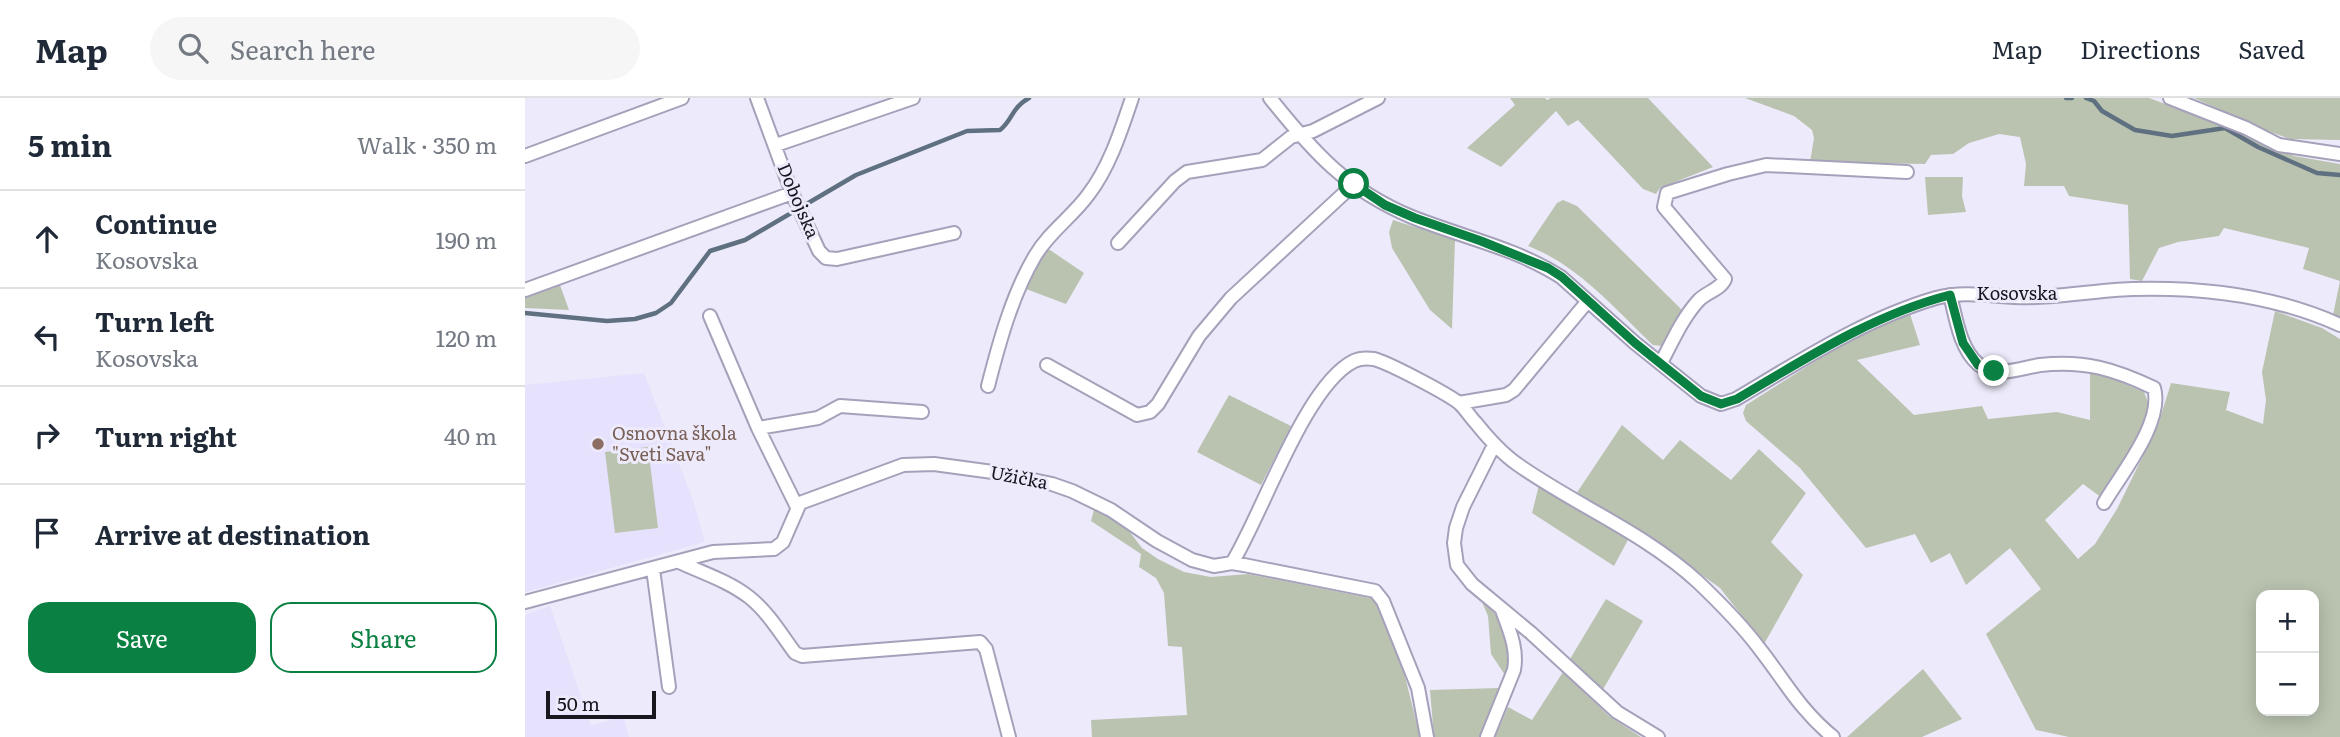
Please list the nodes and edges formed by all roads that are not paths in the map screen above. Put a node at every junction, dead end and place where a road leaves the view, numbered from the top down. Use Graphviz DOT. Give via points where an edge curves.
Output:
graph roads {
  1 [pos="682,98"];
  2 [pos="757,98"];
  3 [pos="913,98"];
  4 [pos="1132,98"];
  5 [pos="1270,98"];
  6 [pos="1378,98"];
  7 [pos="2170,98"];
  8 [pos="1299,134"];
  9 [pos="776,145"];
  10 [pos="2340,154"];
  11 [pos="525,156"];
  12 [pos="1907,172"];
  13 [pos="1354,184"];
  14 [pos="797,202"];
  15 [pos="954,233"];
  16 [pos="1118,243"];
  17 [pos="525,290"];
  18 [pos="1950,295"];
  19 [pos="1587,302"];
  20 [pos="710,316"];
  21 [pos="2340,325"];
  22 [pos="1661,363"];
  23 [pos="1047,365"];
  24 [pos="988,386"];
  25 [pos="1459,403"];
  26 [pos="922,412"];
  27 [pos="758,428"];
  28 [pos="1494,445"];
  29 [pos="2104,503"];
  30 [pos="797,507"];
  31 [pos="679,562"];
  32 [pos="1232,563"];
  33 [pos="653,569"];
  34 [pos="525,602"];
  35 [pos="1502,609"];
  36 [pos="669,687"];
  37 [pos="1009,737"];
  38 [pos="1427,737"];
  39 [pos="1487,737"];
  40 [pos="1658,737"];
  41 [pos="1833,737"];
  1 -- 11 [label="street"];
  2 -- 9 [label="street, Dobojska"];
  3 -- 9 [label="street"];
  4 -- 24 [label="street" via="1088,195 1045,241 1028,270"];
  5 -- 8 [label="street, Kosovska"];
  6 -- 8 [label="street"];
  7 -- 10 [label="street" via="2279,145"];
  8 -- 13 [label="street, Kosovska" via="1324,162"];
  8 -- 16 [label="street" via="1262,160 1187,173"];
  9 -- 14 [label="street, Dobojska"];
  12 -- 22 [label="street" via="1766,165 1667,193 1664,207 1725,279 1695,305"];
  13 -- 19 [label="street, Kosovska" via="1415,218 1548,268"];
  13 -- 23 [label="street" via="1231,298 1199,336 1150,412 1137,415"];
  14 -- 15 [label="street, Dobojska" via="819,251 832,260"];
  14 -- 17 [label="street"];
  18 -- 21 [label="street, Kosovska" via="2034,298 2130,289 2201,291 2282,304"];
  18 -- 22 [label="street, Kosovska" via="1855,331 1726,403 1709,401"];
  18 -- 29 [label="street" via="1963,343 1978,365 2008,372 2060,364 2094,365 2154,388 2156,409 2148,430"];
  19 -- 22 [label="street, Kosovska"];
  19 -- 25 [label="street" via="1514,390"];
  20 -- 27 [label="street"];
  25 -- 28 [label="street"];
  25 -- 32 [label="street" via="1375,360 1365,358 1350,364 1310,410"];
  26 -- 27 [label="street" via="840,406 818,418"];
  27 -- 30 [label="street"];
  28 -- 35 [label="street" via="1463,507 1454,543 1457,565 1464,575"];
  28 -- 41 [label="street" via="1695,580 1737,620 1797,702"];
  30 -- 31 [label="street" via="778,547 713,552"];
  30 -- 32 [label="street, Užička" via="888,470 934,464 1052,484 1111,510 1184,557 1214,566"];
  31 -- 33 [label="street"];
  31 -- 37 [label="street" via="750,598 802,656 980,642 986,649"];
  32 -- 38 [label="street, Užička" via="1365,587 1381,595 1418,688"];
  33 -- 34 [label="street"];
  33 -- 36 [label="street"];
  35 -- 39 [label="street" via="1516,660"];
  35 -- 40 [label="street" via="1617,712"];
}
